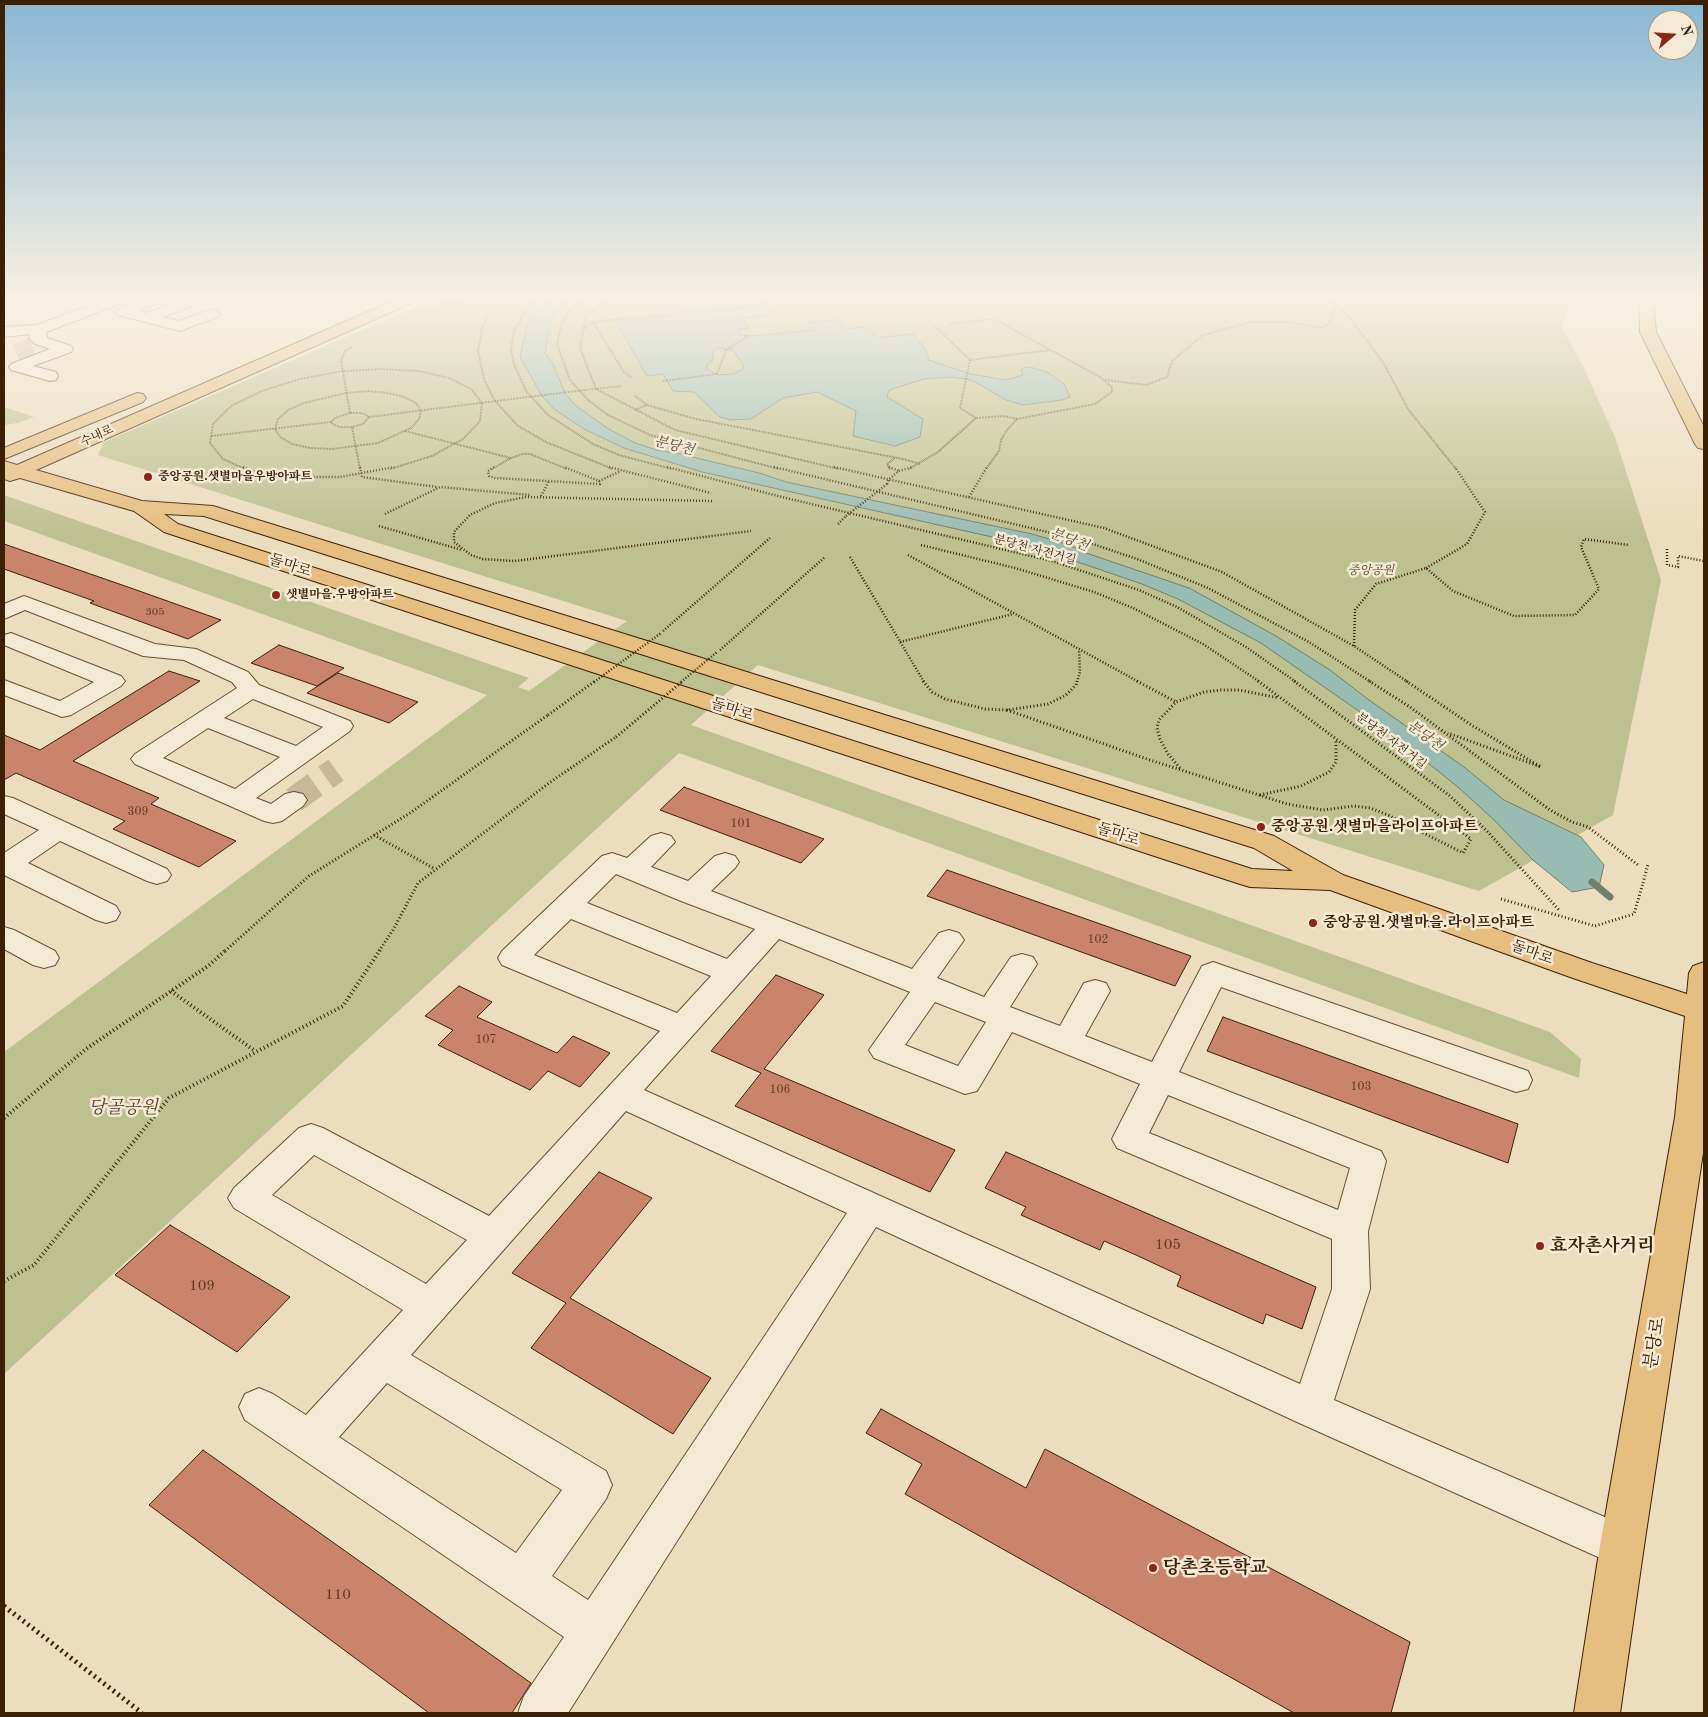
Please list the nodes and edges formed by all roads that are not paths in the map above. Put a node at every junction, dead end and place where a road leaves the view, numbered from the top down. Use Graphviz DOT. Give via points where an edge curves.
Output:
graph roads {
  1 [pos="223,379"];
  2 [pos="1672,379"];
  3 [pos="155,391"];
  4 [pos="1704,444"];
  5 [pos="4,454"];
  6 [pos="8,472"];
  7 [pos="140,507"];
  8 [pos="4,612"];
  9 [pos="58,615"];
  10 [pos="7,642"];
  11 [pos="4,687"];
  12 [pos="251,690"];
  13 [pos="206,719"];
  14 [pos="299,756"];
  15 [pos="238,799"];
  16 [pos="294,800"];
  17 [pos="4,804"];
  18 [pos="59,829"];
  19 [pos="661,842"];
  20 [pos="725,862"];
  21 [pos="6,865"];
  22 [pos="631,870"];
  23 [pos="157,875"];
  24 [pos="1333,881"];
  25 [pos="691,894"];
  26 [pos="567,906"];
  27 [pos="106,913"];
  28 [pos="774,927"];
  29 [pos="4,937"];
  30 [pos="949,940"];
  31 [pos="44,958"];
  32 [pos="1022,964"];
  33 [pos="1704,972"];
  34 [pos="732,973"];
  35 [pos="923,985"];
  36 [pos="1095,991"];
  37 [pos="1702,1010"];
  38 [pos="998,1015"];
  39 [pos="682,1027"];
  40 [pos="1067,1041"];
  41 [pos="1159,1078"];
  42 [pos="1516,1080"];
  43 [pos="621,1094"];
  44 [pos="870,1207"];
  45 [pos="1350,1231"];
  46 [pos="493,1236"];
  47 [pos="430,1306"];
  48 [pos="382,1360"];
  49 [pos="259,1407"];
  50 [pos="1311,1409"];
  51 [pos="310,1440"];
  52 [pos="1622,1546"];
  53 [pos="521,1582"];
  54 [pos="595,1631"];
  55 [pos="541,1713"];
  56 [pos="1597,1713"];
  1 -- 6 [label="main road, 수내로"];
  2 -- 4 [label="main road"];
  3 -- 5 [label="main road, 수내로"];
  6 -- 7 [label="main road, 돌마로"];
  7 -- 24 [label="main road, 돌마로" via="206,510 1264,842"];
  7 -- 24 [label="main road, 돌마로" via="172,528 1250,878"];
  8 -- 9 [label="lane" via="24,602"];
  9 -- 10 [label="lane"];
  9 -- 12 [label="lane" via="150,651 188,654 240,677"];
  10 -- 11 [label="lane" via="113,681 62,710"];
  12 -- 13 [label="lane"];
  12 -- 14 [label="lane" via="341,726"];
  13 -- 14 [label="lane"];
  13 -- 15 [label="lane" via="144,759"];
  14 -- 15 [label="lane"];
  15 -- 16 [label="lane" via="273,815"];
  17 -- 18 [label="lane"];
  18 -- 21 [label="lane"];
  18 -- 23 [label="lane"];
  19 -- 22 [label="lane"];
  20 -- 25 [label="lane"];
  21 -- 27 [label="lane"];
  22 -- 25 [label="lane"];
  22 -- 26 [label="lane" via="612,862"];
  24 -- 37 [label="main road, 돌마로"];
  25 -- 28 [label="lane"];
  26 -- 34 [label="lane"];
  26 -- 39 [label="lane" via="513,958"];
  28 -- 34 [label="lane"];
  28 -- 35 [label="lane"];
  29 -- 31 [label="lane"];
  30 -- 35 [label="lane"];
  32 -- 38 [label="lane"];
  33 -- 37 [label="main road, 분당로"];
  34 -- 39 [label="lane"];
  35 -- 38 [label="lane"];
  35 -- 38 [label="lane" via="885,1050 965,1082"];
  36 -- 40 [label="lane"];
  37 -- 52 [label="main road, 분당로" via="1692,1116"];
  38 -- 40 [label="lane"];
  39 -- 43 [label="lane"];
  40 -- 41 [label="lane"];
  41 -- 42 [label="lane" via="1213,973"];
  41 -- 45 [label="lane" via="1369,1161"];
  41 -- 45 [label="lane" via="1129,1140"];
  43 -- 44 [label="lane"];
  43 -- 46 [label="lane"];
  44 -- 50 [label="lane"];
  44 -- 54 [label="lane"];
  45 -- 50 [label="lane" via="1351,1290"];
  46 -- 47 [label="lane"];
  46 -- 47 [label="lane" via="311,1137 246,1198"];
  47 -- 48 [label="lane"];
  48 -- 51 [label="lane"];
  48 -- 53 [label="lane" via="591,1485"];
  49 -- 51 [label="lane"];
  50 -- 52 [label="lane"];
  51 -- 53 [label="lane"];
  52 -- 56 [label="main road, 분당로"];
  53 -- 54 [label="lane"];
  54 -- 55 [label="lane"];
}
